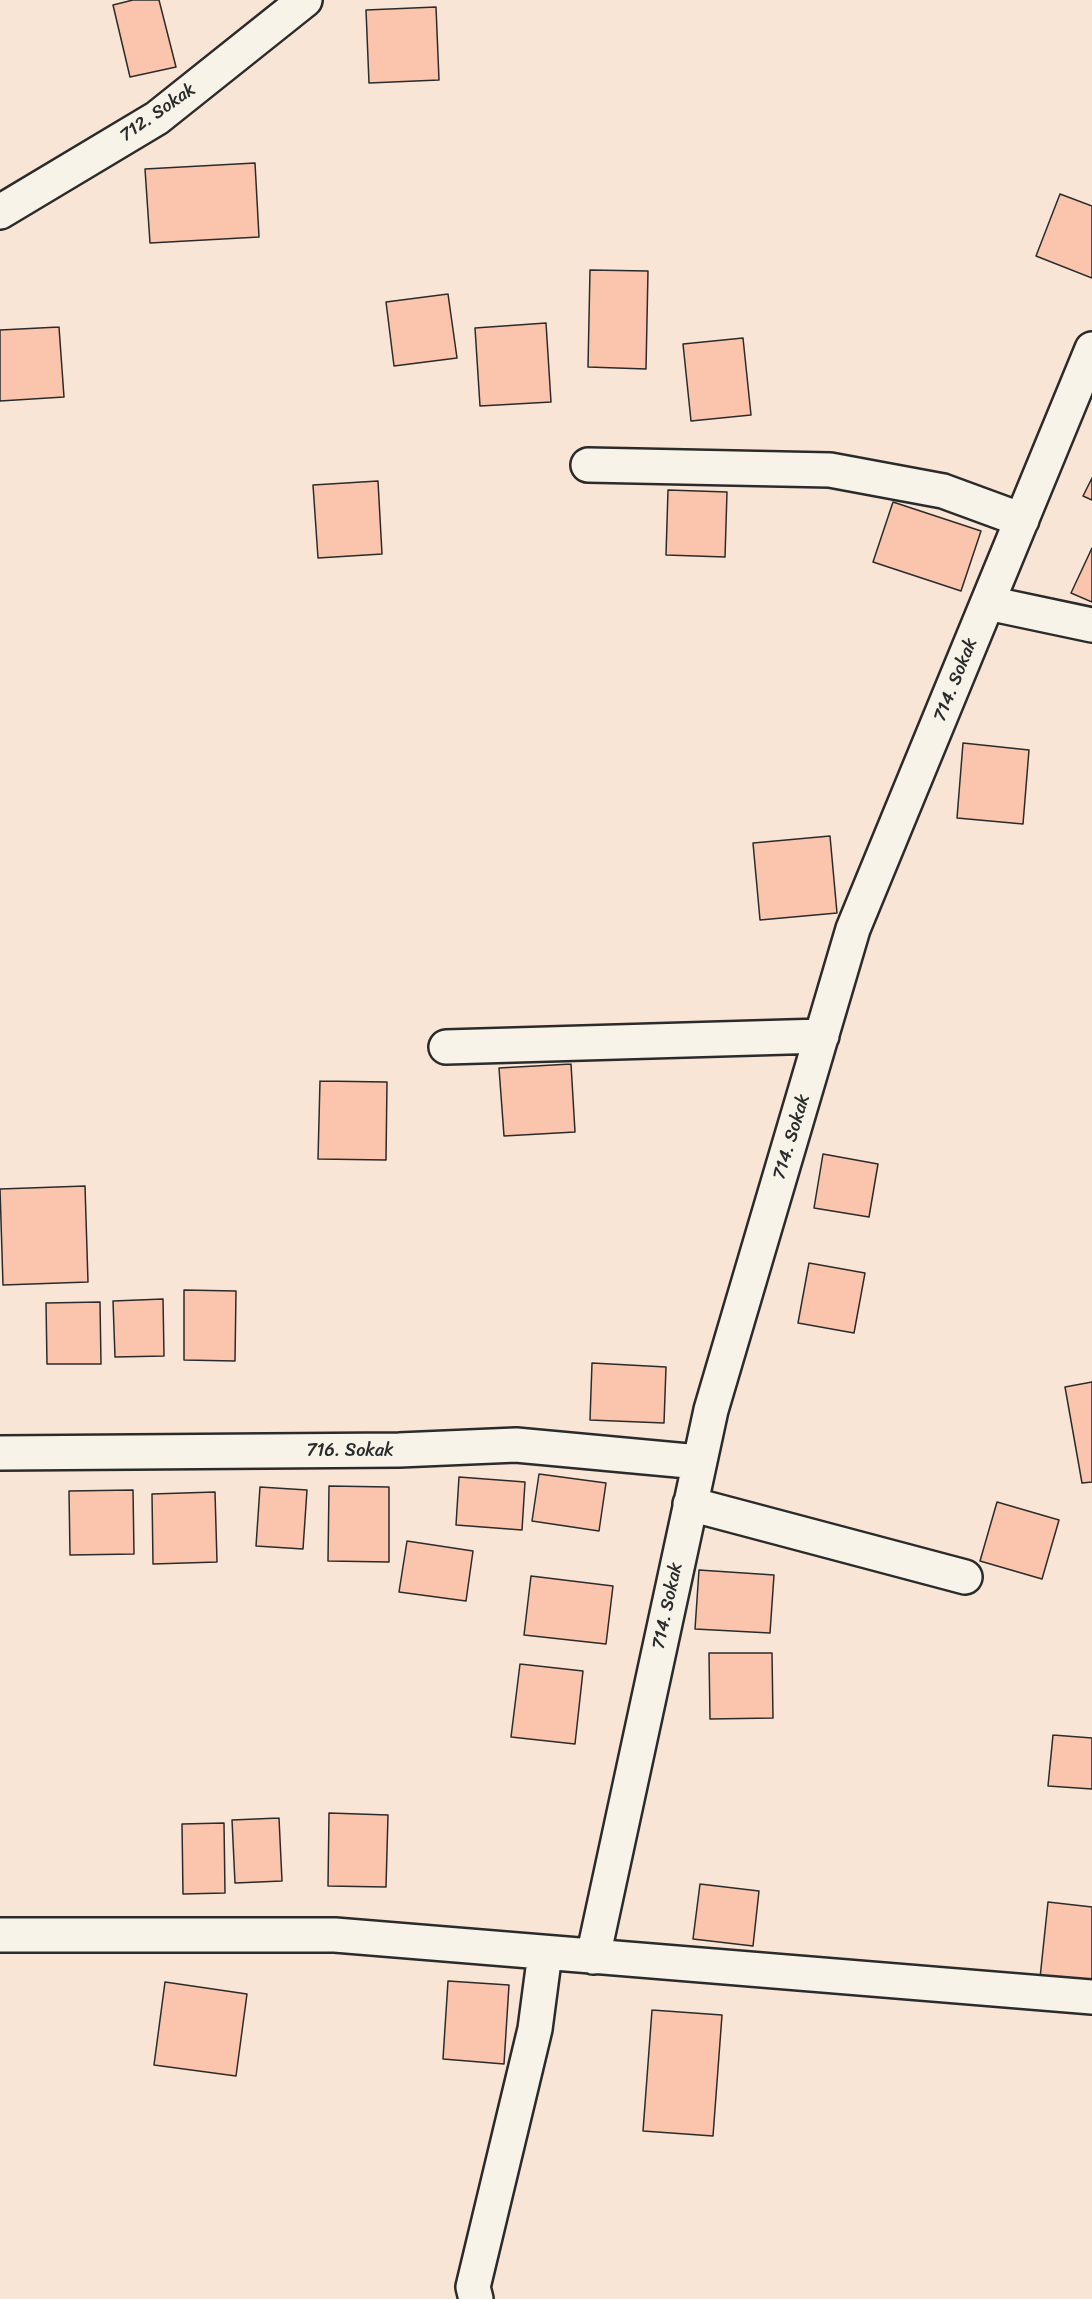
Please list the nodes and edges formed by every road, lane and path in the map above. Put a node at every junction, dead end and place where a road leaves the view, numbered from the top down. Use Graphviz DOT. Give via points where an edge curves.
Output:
graph roads {
  1 [pos="305,0"];
  2 [pos="0,212"];
  3 [pos="1092,349"];
  4 [pos="588,465"];
  5 [pos="1022,520"];
  6 [pos="988,603"];
  7 [pos="1092,625"];
  8 [pos="822,1036"];
  9 [pos="446,1047"];
  10 [pos="0,1454"];
  11 [pos="699,1462"];
  12 [pos="690,1504"];
  13 [pos="965,1577"];
  14 [pos="0,1935"];
  15 [pos="545,1953"];
  16 [pos="593,1957"];
  17 [pos="1092,1997"];
  18 [pos="476,2299"];
  1 -- 2 [label="street, 712. Sokak" via="158,118"];
  3 -- 5 [label="street, 714. Sokak"];
  4 -- 5 [label="street" via="830,470 943,491"];
  5 -- 6 [label="street, 714. Sokak"];
  6 -- 7 [label="street"];
  6 -- 8 [label="street, 714. Sokak" via="853,929"];
  8 -- 9 [label="street"];
  8 -- 11 [label="street, 714. Sokak"];
  10 -- 11 [label="street, 716. Sokak" via="516,1445"];
  11 -- 12 [label="street, 714. Sokak"];
  12 -- 13 [label="street"];
  12 -- 16 [label="street, 714. Sokak"];
  14 -- 15 [label="street" via="335,1935"];
  15 -- 16 [label="street"];
  15 -- 18 [label="street" via="535,2029 472,2287"];
  16 -- 17 [label="street"];
}
